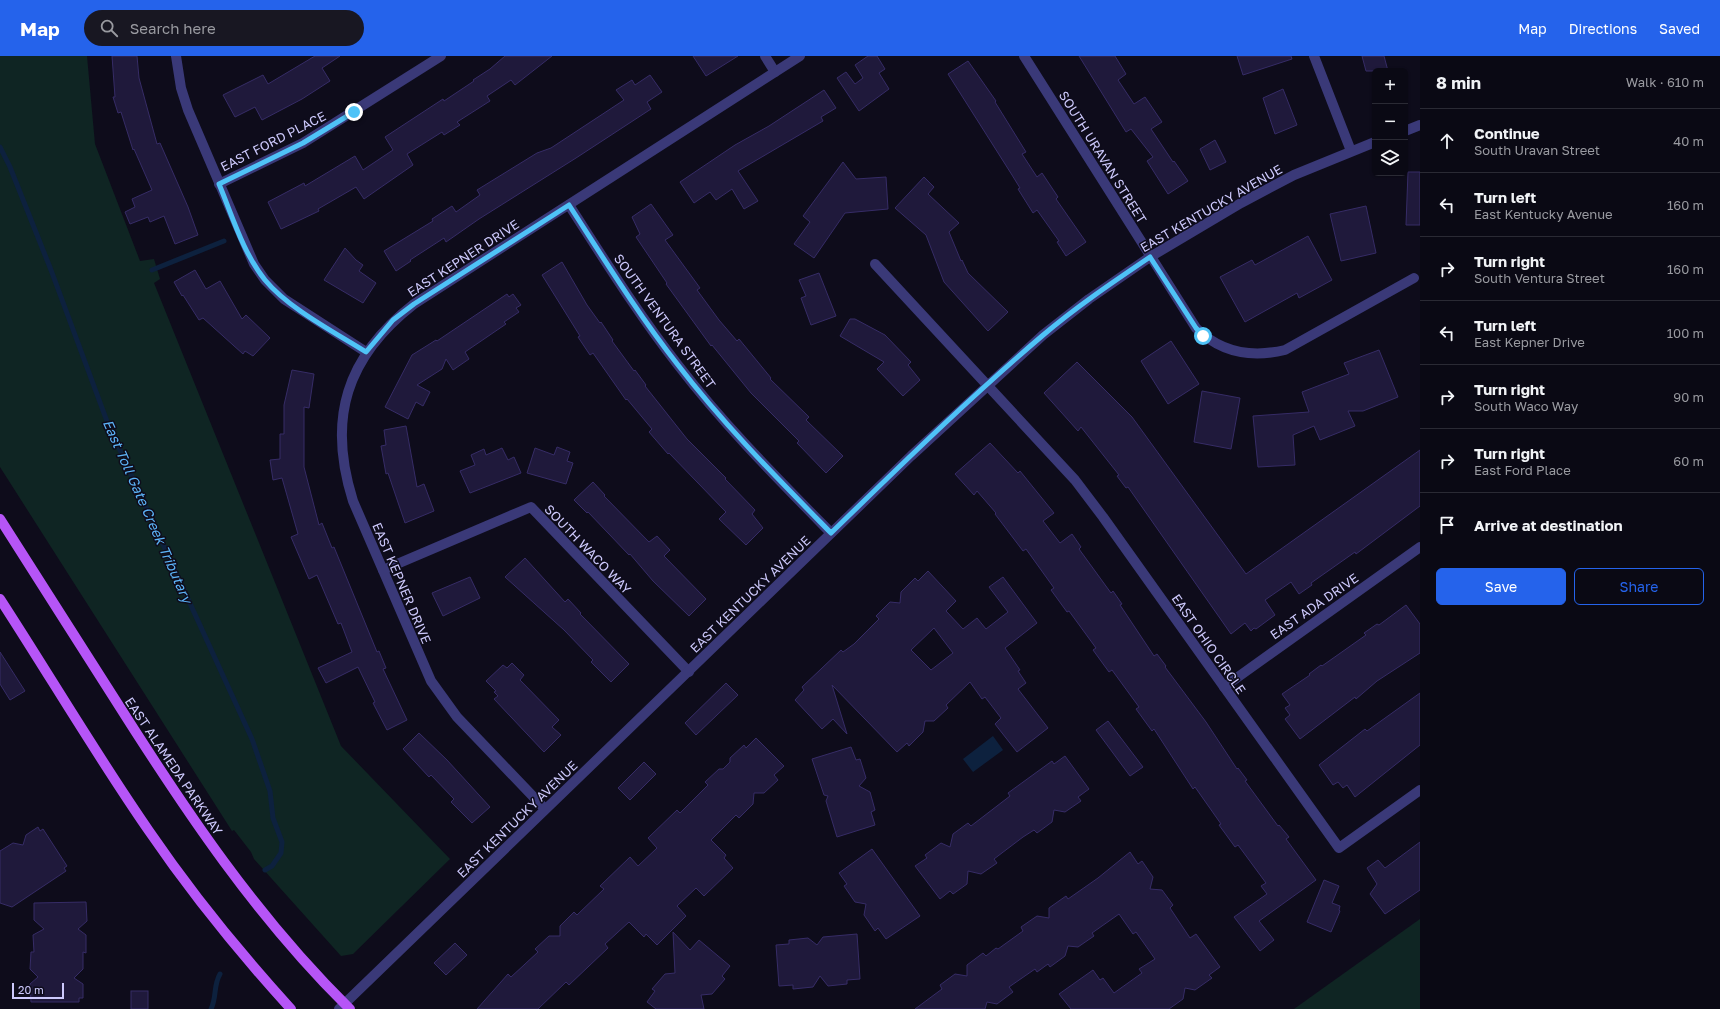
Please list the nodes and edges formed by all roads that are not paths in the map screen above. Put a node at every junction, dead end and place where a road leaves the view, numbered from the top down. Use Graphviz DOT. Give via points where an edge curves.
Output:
graph roads {
  1 [pos="176,56"];
  2 [pos="441,56"];
  3 [pos="765,56"];
  4 [pos="800,56"];
  5 [pos="1024,56"];
  6 [pos="1314,56"];
  7 [pos="775,72"];
  8 [pos="1420,126"];
  9 [pos="1408,130"];
  10 [pos="1372,143"];
  11 [pos="1351,151"];
  12 [pos="219,184"];
  13 [pos="569,205"];
  14 [pos="1150,257"];
  15 [pos="875,264"];
  16 [pos="1414,278"];
  17 [pos="366,352"];
  18 [pos="987,385"];
  19 [pos="0,520"];
  20 [pos="831,533"];
  21 [pos="1420,547"];
  22 [pos="383,570"];
  23 [pos="0,599"];
  24 [pos="689,672"];
  25 [pos="1224,686"];
  26 [pos="1420,790"];
  27 [pos="546,809"];
  28 [pos="344,1007"];
  29 [pos="291,1009"];
  1 -- 12 [label="street" via="181,88 188,110"];
  2 -- 12 [label="street, EAST FORD PLACE" via="303,143"];
  3 -- 7 [label="street"];
  4 -- 7 [label="street, EAST KEPNER DRIVE"];
  5 -- 14 [label="street, SOUTH URAVAN STREET"];
  6 -- 11 [label="street"];
  7 -- 13 [label="street, EAST KEPNER DRIVE"];
  8 -- 9 [label="street"];
  10 -- 11 [label="street, EAST KENTUCKY AVENUE"];
  11 -- 14 [label="street, EAST KENTUCKY AVENUE" via="1294,175"];
  12 -- 17 [label="street" via="249,254 265,280 284,299"];
  13 -- 17 [label="street, EAST KEPNER DRIVE" via="414,304 393,320"];
  13 -- 20 [label="street, SOUTH VENTURA STREET" via="677,365 735,432"];
  14 -- 16 [label="street, SOUTH URAVAN STREET" via="1203,336 1234,352 1252,355 1285,350"];
  14 -- 18 [label="street, EAST KENTUCKY AVENUE" via="1057,324"];
  15 -- 18 [label="street, EAST OHIO CIRCLE"];
  17 -- 22 [label="street, EAST KEPNER DRIVE" via="345,403 341,453 354,502"];
  18 -- 20 [label="street, EAST KENTUCKY AVENUE"];
  18 -- 25 [label="street, EAST OHIO CIRCLE" via="1075,480"];
  19 -- 28 [label="main road, EAST ALAMEDA PARKWAY" via="156,765 206,838 266,916"];
  20 -- 24 [label="street, EAST KENTUCKY AVENUE"];
  21 -- 25 [label="street, EAST ADA DRIVE"];
  22 -- 24 [label="street, SOUTH WACO WAY" via="530,507"];
  22 -- 27 [label="street, EAST KEPNER DRIVE" via="423,665 440,696"];
  23 -- 29 [label="main road" via="118,785 169,859 225,933"];
  24 -- 27 [label="street, EAST KENTUCKY AVENUE"];
  25 -- 26 [label="street, EAST OHIO CIRCLE" via="1339,848"];
  27 -- 28 [label="street, EAST KENTUCKY AVENUE"];
}
